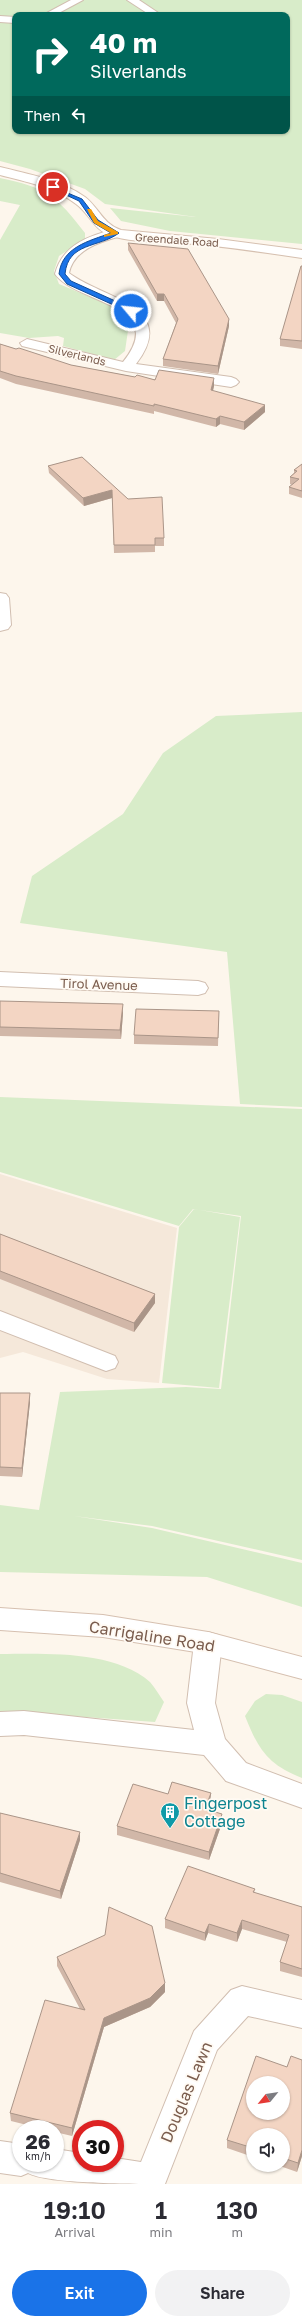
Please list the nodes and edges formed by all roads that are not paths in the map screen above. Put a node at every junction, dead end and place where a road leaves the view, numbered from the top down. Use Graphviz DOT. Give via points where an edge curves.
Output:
graph roads {
  1 [pos="78,0"];
  2 [pos="132,0"];
  3 [pos="54,12"];
  4 [pos="152,12"];
  5 [pos="0,19"];
  6 [pos="12,20"];
  7 [pos="0,171"];
  8 [pos="116,233"];
  9 [pos="302,254"];
  10 [pos="27,343"];
  11 [pos="126,367"];
  12 [pos="231,382"];
  13 [pos="0,598"];
  14 [pos="0,626"];
  15 [pos="0,979"];
  16 [pos="198,988"];
  17 [pos="0,1320"];
  18 [pos="106,1362"];
  19 [pos="0,1619"];
  20 [pos="208,1643"];
  21 [pos="302,1668"];
  22 [pos="0,1724"];
  23 [pos="212,1744"];
  24 [pos="302,1796"];
  25 [pos="302,2014"];
  26 [pos="0,2157"];
  27 [pos="12,2159"];
  28 [pos="64,2167"];
  29 [pos="149,2182"];
  1 -- 3 [label="lane"];
  2 -- 4 [label="lane"];
  5 -- 6 [label="lane"];
  7 -- 8 [label="street, Greendale Road" via="33,180 80,200 96,222"];
  8 -- 9 [label="street, Greendale Road" via="147,239 188,239 272,248"];
  8 -- 11 [label="street" via="82,246 69,255 63,265 62,274 69,283 118,303 138,317 142,324 140,347"];
  10 -- 11 [label="street, Silverlands"];
  11 -- 12 [label="street, Silverlands"];
  13 -- 14 [label="street"];
  15 -- 16 [label="street, Tirol Avenue"];
  17 -- 18 [label="street"];
  19 -- 20 [label="street, Carrigaline Road" via="103,1626"];
  20 -- 21 [label="street, Carrigaline Road"];
  20 -- 23 [label="street" via="201,1703"];
  22 -- 23 [label="street" via="24,1723"];
  23 -- 24 [label="street" via="236,1772"];
  25 -- 29 [label="street, Douglas Lawn" via="242,2000 205,2041"];
  26 -- 27 [label="street"];
  28 -- 29 [label="street"];
}
